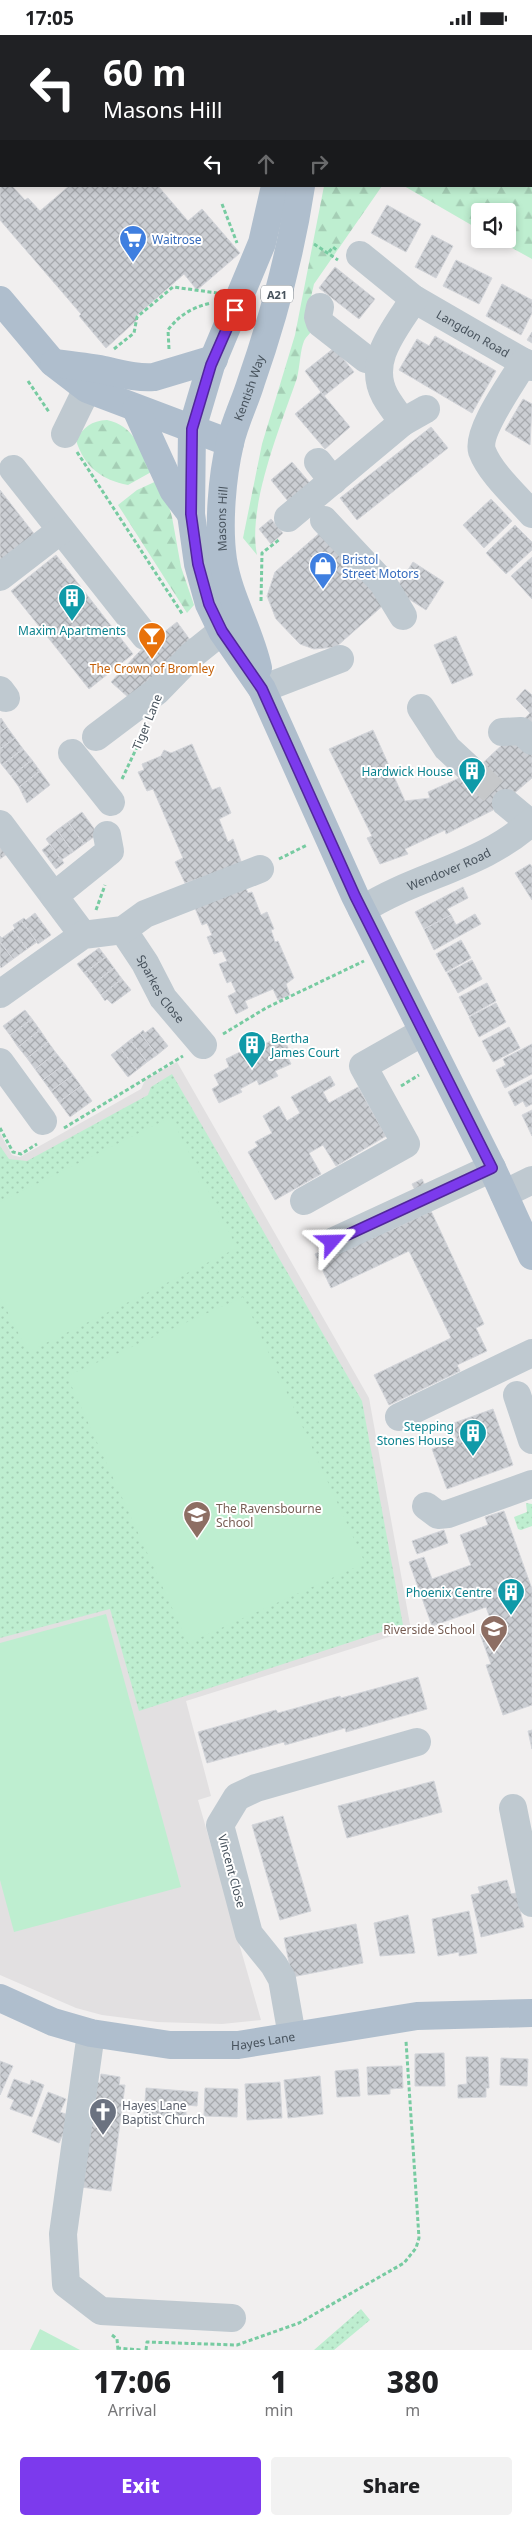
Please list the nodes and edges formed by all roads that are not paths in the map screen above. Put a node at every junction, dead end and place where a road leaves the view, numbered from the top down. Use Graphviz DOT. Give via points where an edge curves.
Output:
graph roads {
  1 [pos="276,187"];
  2 [pos="301,187"];
  3 [pos="360,255"];
  4 [pos="414,299"];
  5 [pos="0,300"];
  6 [pos="320,307"];
  7 [pos="214,359"];
  8 [pos="378,362"];
  9 [pos="52,363"];
  10 [pos="528,365"];
  11 [pos="86,389"];
  12 [pos="136,409"];
  13 [pos="192,429"];
  14 [pos="64,434"];
  15 [pos="230,443"];
  16 [pos="12,469"];
  17 [pos="191,514"];
  18 [pos="532,514"];
  19 [pos="288,518"];
  20 [pos="324,520"];
  21 [pos="61,530"];
  22 [pos="0,577"];
  23 [pos="403,616"];
  24 [pos="222,631"];
  25 [pos="145,636"];
  26 [pos="340,659"];
  27 [pos="262,689"];
  28 [pos="421,708"];
  29 [pos="502,732"];
  30 [pos="96,737"];
  31 [pos="532,741"];
  32 [pos="72,753"];
  33 [pos="474,772"];
  34 [pos="111,802"];
  35 [pos="506,803"];
  36 [pos="531,822"];
  37 [pos="0,824"];
  38 [pos="108,843"];
  39 [pos="260,869"];
  40 [pos="54,896"];
  41 [pos="362,910"];
  42 [pos="123,930"];
  43 [pos="83,935"];
  44 [pos="0,994"];
  45 [pos="423,1032"];
  46 [pos="203,1045"];
  47 [pos="0,1062"];
  48 [pos="43,1121"];
  49 [pos="492,1168"];
  50 [pos="532,1180"];
  51 [pos="504,1194"];
  52 [pos="304,1201"];
  53 [pos="332,1242"];
  54 [pos="532,1256"];
  55 [pos="532,1353"];
  56 [pos="517,1395"];
  57 [pos="399,1417"];
  58 [pos="532,1440"];
  59 [pos="532,1485"];
  60 [pos="426,1507"];
  61 [pos="417,1742"];
  62 [pos="513,1809"];
  63 [pos="527,1852"];
  64 [pos="532,1903"];
  65 [pos="0,1998"];
  66 [pos="532,2013"];
  67 [pos="91,2033"];
  68 [pos="292,2036"];
  69 [pos="232,2319"];
  1 -- 7 [label="main road, A21" via="269,219 247,254"];
  2 -- 15 [label="main road, Kentish Way / A21" via="292,235 252,382"];
  3 -- 4 [label="street, Langdon Road"];
  4 -- 8 [label="street"];
  4 -- 10 [label="street, Langdon Road"];
  5 -- 9 [label="main road"];
  6 -- 8 [label="street" via="320,323 366,359"];
  7 -- 9 [label="main road" via="154,377 130,377"];
  7 -- 13 [label="main road, A21"];
  8 -- 19 [label="street" via="385,396 415,415 325,472"];
  9 -- 11 [label="main road"];
  10 -- 18 [label="street" via="487,424 482,450 501,480"];
  11 -- 12 [label="main road"];
  11 -- 14 [label="street"];
  12 -- 13 [label="main road"];
  12 -- 17 [label="main road" via="173,490"];
  13 -- 15 [label="main road"];
  13 -- 17 [label="main road, Masons Hill / A21"];
  15 -- 27 [label="main road, Masons Hill / A21" via="221,520 223,561 231,593 255,655"];
  16 -- 21 [label="street"];
  17 -- 24 [label="main road, Masons Hill / A21" via="200,572 209,604"];
  20 -- 23 [label="street" via="383,583"];
  21 -- 22 [label="street"];
  21 -- 25 [label="street"];
  24 -- 27 [label="main road, Masons Hill / A21"];
  24 -- 30 [label="street, Tiger Lane" via="192,655 158,691"];
  26 -- 27 [label="street"];
  27 -- 41 [label="main road, Masons Hill / A21"];
  28 -- 33 [label="street" via="447,747"];
  29 -- 31 [label="street" via="521,731"];
  32 -- 34 [label="street"];
  35 -- 36 [label="street"];
  36 -- 41 [label="street, Wendover Road" via="495,849 419,880"];
  37 -- 40 [label="street"];
  38 -- 40 [label="street"];
  39 -- 42 [label="street" via="144,914"];
  40 -- 43 [label="street"];
  41 -- 45 [label="main road, Masons Hill / A21"];
  42 -- 43 [label="street"];
  42 -- 46 [label="street, Sparkes Close" via="163,998"];
  43 -- 44 [label="street"];
  45 -- 49 [label="main road, Masons Hill / A21"];
  45 -- 52 [label="street" via="363,1066 406,1144"];
  47 -- 48 [label="street"];
  49 -- 51 [label="main road, Masons Hill / A21"];
  49 -- 53 [label="street"];
  50 -- 51 [label="street"];
  51 -- 54 [label="main road, Masons Hill / A21"];
  55 -- 57 [label="street"];
  56 -- 58 [label="street"];
  59 -- 60 [label="street" via="448,1515 438,1515"];
  61 -- 68 [label="street, Vincent Close" via="256,1788 237,1797 220,1825 249,1934 282,1979"];
  62 -- 63 [label="street"];
  63 -- 64 [label="street"];
  65 -- 67 [label="main road, Hayes Lane" via="52,2022"];
  66 -- 68 [label="main road, Hayes Lane" via="468,2013 405,2018"];
  67 -- 68 [label="main road, Hayes Lane" via="138,2042 195,2046 238,2045"];
  67 -- 69 [label="street" via="63,2234 66,2284 101,2311"];
}
